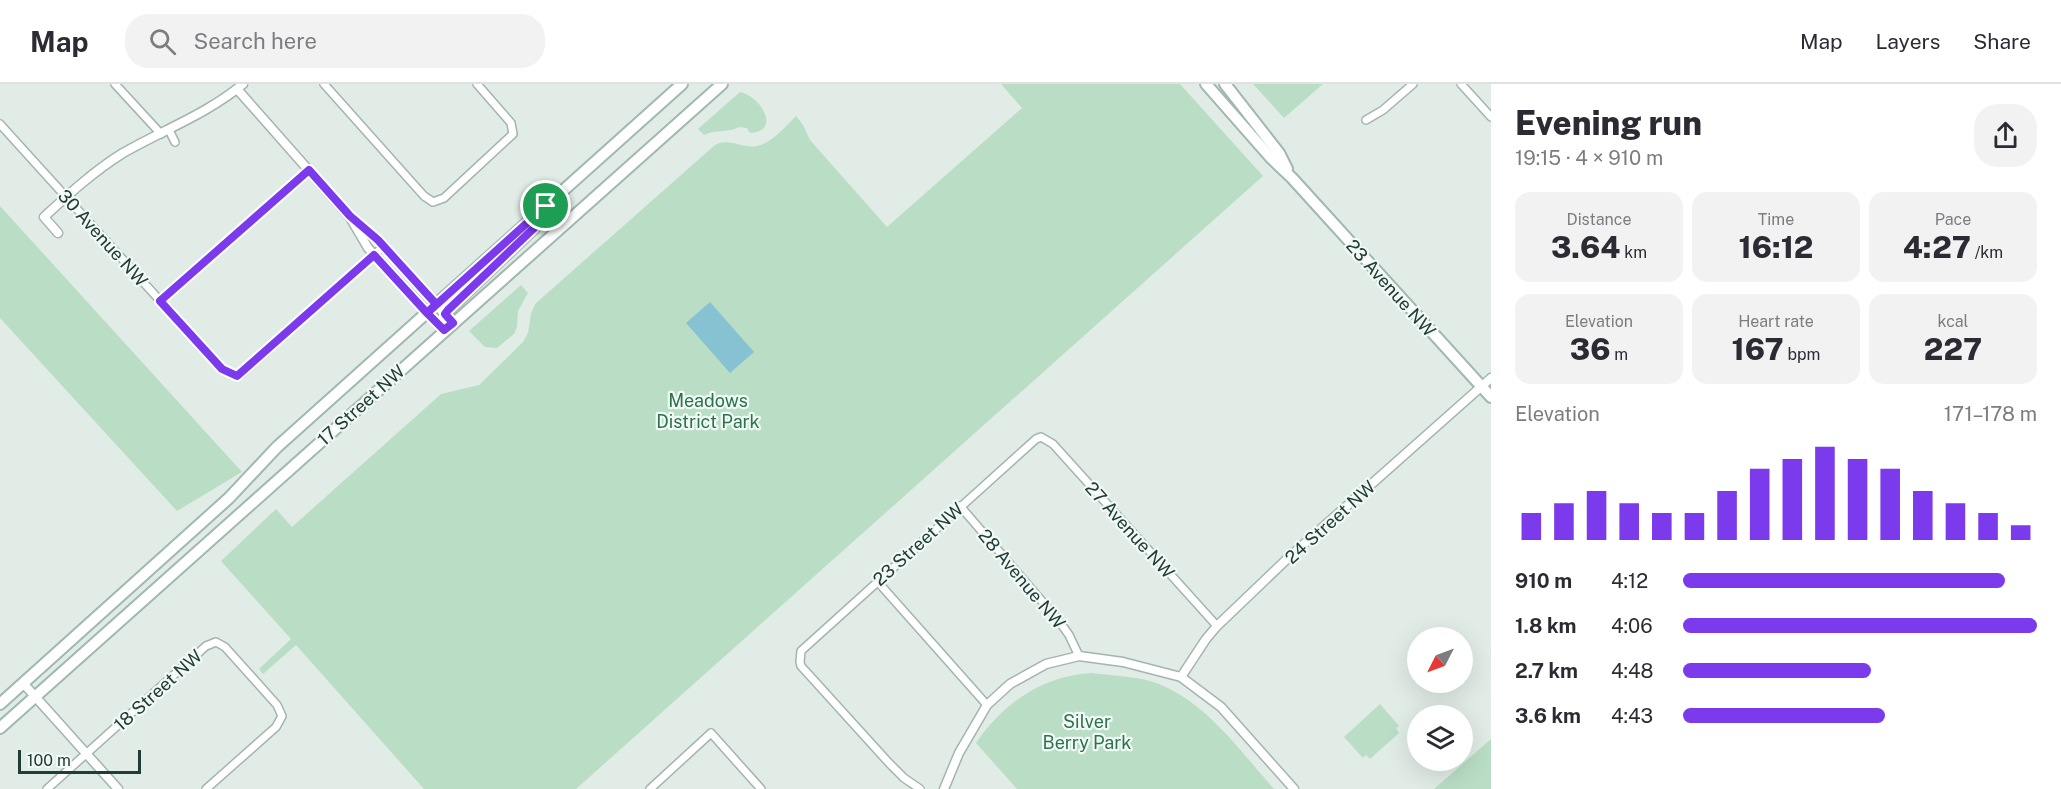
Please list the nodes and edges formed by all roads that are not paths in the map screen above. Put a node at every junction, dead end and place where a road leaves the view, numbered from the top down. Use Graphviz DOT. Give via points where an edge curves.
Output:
graph roads {
  1 [pos="115,84"];
  2 [pos="324,84"];
  3 [pos="477,84"];
  4 [pos="682,84"];
  5 [pos="722,84"];
  6 [pos="1206,84"];
  7 [pos="1225,84"];
  8 [pos="1413,84"];
  9 [pos="1461,84"];
  10 [pos="240,87"];
  11 [pos="1491,117"];
  12 [pos="1366,120"];
  13 [pos="0,124"];
  14 [pos="165,132"];
  15 [pos="175,142"];
  16 [pos="309,170"];
  17 [pos="1292,178"];
  18 [pos="66,197"];
  19 [pos="546,206"];
  20 [pos="350,216"];
  21 [pos="58,233"];
  22 [pos="384,246"];
  23 [pos="374,255"];
  24 [pos="160,301"];
  25 [pos="436,304"];
  26 [pos="427,313"];
  27 [pos="445,314"];
  28 [pos="448,327"];
  29 [pos="1491,378"];
  30 [pos="1482,387"];
  31 [pos="1491,397"];
  32 [pos="1041,437"];
  33 [pos="960,506"];
  34 [pos="877,581"];
  35 [pos="1217,626"];
  36 [pos="1079,656"];
  37 [pos="1181,677"];
  38 [pos="23,683"];
  39 [pos="35,696"];
  40 [pos="0,704"];
  41 [pos="987,705"];
  42 [pos="0,728"];
  43 [pos="87,754"];
  44 [pos="47,789"];
  45 [pos="118,789"];
  46 [pos="206,789"];
  47 [pos="650,789"];
  48 [pos="761,789"];
  49 [pos="920,789"];
  50 [pos="944,789"];
  51 [pos="1294,789"];
  1 -- 14 [label="street"];
  2 -- 3 [label="street" via="433,202 444,198 509,140 514,130"];
  4 -- 19 [label="main road, 17 Street NW"];
  5 -- 28 [label="main road, 17 Street NW"];
  6 -- 17 [label="main road, 23 Avenue NW"];
  7 -- 17 [label="main road, 23 Avenue NW" via="1279,153"];
  8 -- 12 [label="street"];
  9 -- 11 [label="street"];
  10 -- 14 [label="street"];
  10 -- 16 [label="street"];
  13 -- 18 [label="street, 30 Avenue NW"];
  14 -- 15 [label="street"];
  14 -- 18 [label="street" via="111,161"];
  16 -- 20 [label="street"];
  16 -- 24 [label="street"];
  17 -- 30 [label="main road, 23 Avenue NW"];
  18 -- 21 [label="street" via="44,217"];
  18 -- 24 [label="street, 30 Avenue NW"];
  19 -- 25 [label="main road, 17 Street NW"];
  19 -- 27 [label="main road" via="534,228"];
  20 -- 22 [label="street"];
  20 -- 23 [label="street"];
  22 -- 23 [label="street"];
  22 -- 25 [label="street"];
  23 -- 24 [label="street, 30 Avenue NW" via="241,374 233,375 222,369"];
  23 -- 26 [label="street"];
  25 -- 26 [label="main road, 17 Street NW"];
  25 -- 27 [label="street"];
  26 -- 28 [label="street"];
  26 -- 38 [label="main road, 17 Street NW"];
  27 -- 28 [label="main road" via="442,323"];
  28 -- 39 [label="main road, 17 Street NW"];
  29 -- 30 [label="street, 24 Street NW"];
  30 -- 31 [label="main road, 23 Avenue NW"];
  30 -- 35 [label="street, 24 Street NW"];
  32 -- 33 [label="street, 23 Street NW"];
  32 -- 35 [label="street, 27 Avenue NW" via="1053,444"];
  33 -- 34 [label="street, 23 Street NW"];
  33 -- 36 [label="street, 28 Avenue NW" via="1059,621"];
  34 -- 41 [label="street"];
  34 -- 49 [label="street, 23 Street NW" via="804,647 801,666 889,764"];
  35 -- 37 [label="street, 24 Street NW"];
  36 -- 37 [label="street"];
  36 -- 41 [label="street" via="1046,664 1010,684"];
  37 -- 51 [label="street" via="1221,707"];
  38 -- 39 [label="street"];
  38 -- 40 [label="main road, 17 Street NW"];
  39 -- 42 [label="main road, 17 Street NW"];
  39 -- 43 [label="street"];
  41 -- 50 [label="street" via="963,745"];
  43 -- 44 [label="street, 18 Street NW"];
  43 -- 45 [label="street"];
  43 -- 46 [label="street, 18 Street NW" via="206,646 216,642 277,705 282,716 276,727"];
  47 -- 48 [label="street" via="711,733"];
}
